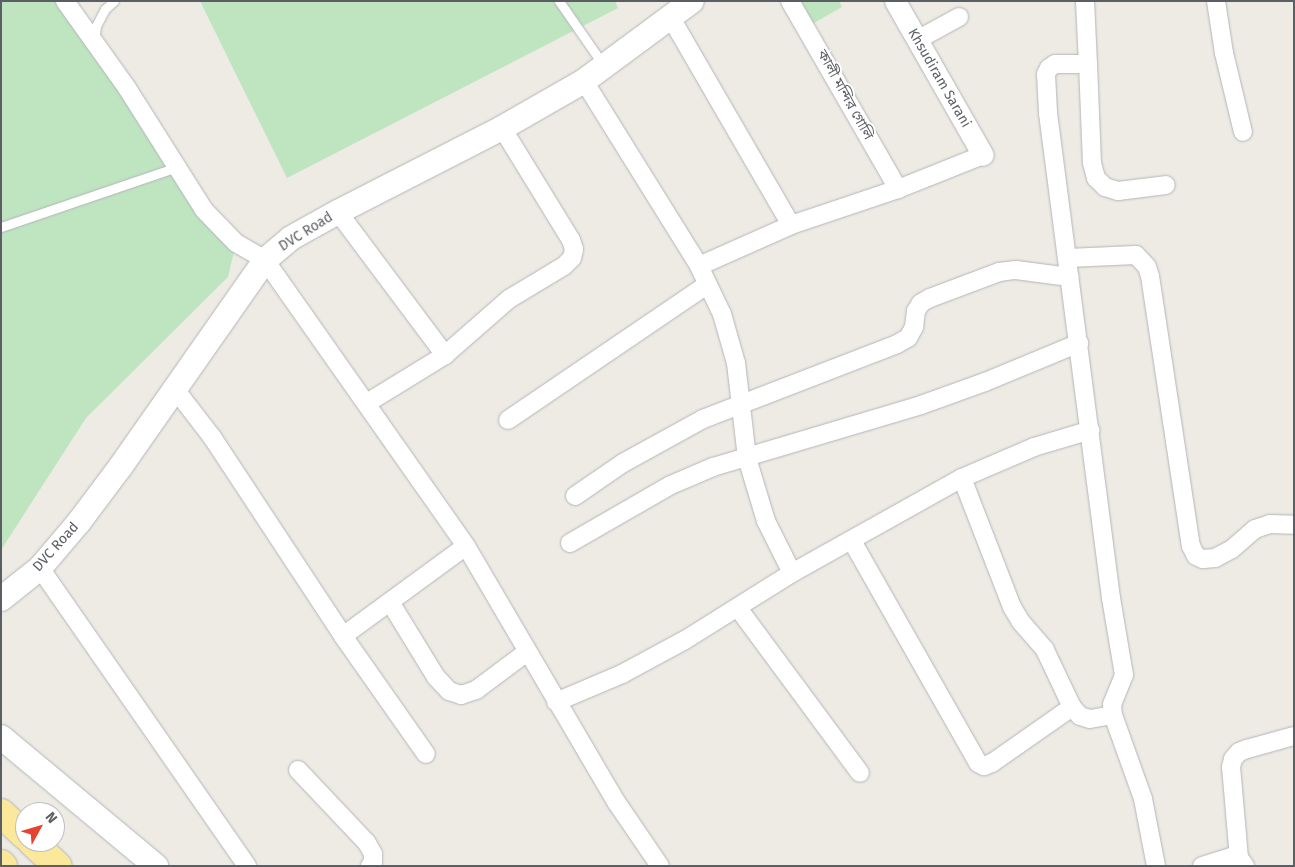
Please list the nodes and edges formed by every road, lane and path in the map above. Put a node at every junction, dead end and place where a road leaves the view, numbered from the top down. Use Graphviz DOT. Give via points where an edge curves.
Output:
graph roads {
  1 [pos="65,1"];
  2 [pos="114,1"];
  3 [pos="559,1"];
  4 [pos="692,1"];
  5 [pos="790,1"];
  6 [pos="895,1"];
  7 [pos="1085,1"];
  8 [pos="1216,1"];
  9 [pos="959,17"];
  10 [pos="671,18"];
  11 [pos="917,40"];
  12 [pos="94,41"];
  13 [pos="1088,64"];
  14 [pos="604,66"];
  15 [pos="584,81"];
  16 [pos="502,128"];
  17 [pos="1243,132"];
  18 [pos="983,155"];
  19 [pos="178,167"];
  20 [pos="1166,185"];
  21 [pos="898,189"];
  22 [pos="338,212"];
  23 [pos="791,224"];
  24 [pos="1,227"];
  25 [pos="1068,258"];
  26 [pos="264,260"];
  27 [pos="698,266"];
  28 [pos="1070,278"];
  29 [pos="707,285"];
  30 [pos="1078,342"];
  31 [pos="444,354"];
  32 [pos="175,389"];
  33 [pos="740,402"];
  34 [pos="367,404"];
  35 [pos="508,420"];
  36 [pos="1091,430"];
  37 [pos="747,458"];
  38 [pos="962,478"];
  39 [pos="575,496"];
  40 [pos="1294,525"];
  41 [pos="852,541"];
  42 [pos="570,543"];
  43 [pos="466,546"];
  44 [pos="40,568"];
  45 [pos="792,573"];
  46 [pos="1,599"];
  47 [pos="390,602"];
  48 [pos="738,608"];
  49 [pos="343,636"];
  50 [pos="527,652"];
  51 [pos="556,702"];
  52 [pos="1072,708"];
  53 [pos="1113,715"];
  54 [pos="1294,736"];
  55 [pos="1,737"];
  56 [pos="426,754"];
  57 [pos="298,770"];
  58 [pos="860,773"];
  59 [pos="1,813"];
  60 [pos="15,826"];
  61 [pos="43,852"];
  62 [pos="1242,862"];
  63 [pos="58,866"];
  64 [pos="156,866"];
  65 [pos="247,866"];
  66 [pos="370,866"];
  67 [pos="660,866"];
  68 [pos="1156,866"];
  69 [pos="1202,866"];
  1 -- 12 [label="street"];
  2 -- 12 [label="lane" via="96,26"];
  3 -- 14 [label="lane"];
  4 -- 10 [label="main road, DVC Road"];
  5 -- 21 [label="street, কালী মন্দির গোলি"];
  6 -- 11 [label="street, Khsudiram Sarani"];
  7 -- 13 [label="street"];
  8 -- 17 [label="street" via="1224,53"];
  9 -- 11 [label="street"];
  10 -- 14 [label="main road, DVC Road"];
  10 -- 23 [label="street"];
  11 -- 18 [label="street, Khsudiram Sarani"];
  12 -- 19 [label="street"];
  13 -- 20 [label="street" via="1092,163 1096,178 1105,187 1118,191"];
  13 -- 25 [label="street" via="1055,64 1046,74 1048,113"];
  14 -- 15 [label="main road, DVC Road"];
  15 -- 16 [label="main road, DVC Road"];
  15 -- 27 [label="street"];
  16 -- 22 [label="main road, DVC Road"];
  16 -- 31 [label="street" via="571,240 572,258 509,299"];
  18 -- 21 [label="street"];
  19 -- 24 [label="lane"];
  19 -- 26 [label="street" via="204,210 236,243"];
  21 -- 23 [label="street"];
  22 -- 26 [label="main road, DVC Road" via="291,238"];
  22 -- 31 [label="street"];
  23 -- 27 [label="street"];
  25 -- 28 [label="street"];
  25 -- 40 [label="street" via="1136,255 1147,267 1191,546 1196,556 1215,558 1255,529 1270,524"];
  26 -- 32 [label="main road, DVC Road"];
  26 -- 34 [label="street"];
  27 -- 29 [label="street"];
  28 -- 30 [label="street"];
  28 -- 33 [label="street" via="1016,270 999,272 942,293 921,303 916,311 914,328 908,338 897,344"];
  29 -- 33 [label="street" via="722,314 734,355"];
  29 -- 35 [label="street"];
  30 -- 36 [label="street"];
  30 -- 37 [label="street" via="985,382 920,405"];
  31 -- 34 [label="street"];
  32 -- 44 [label="main road, DVC Road" via="85,514"];
  32 -- 49 [label="street" via="212,437"];
  33 -- 37 [label="street"];
  33 -- 39 [label="street" via="662,440"];
  34 -- 43 [label="street"];
  36 -- 38 [label="street" via="1034,447"];
  36 -- 53 [label="street" via="1111,598 1124,675 1112,704"];
  37 -- 42 [label="street" via="712,467 671,485"];
  37 -- 45 [label="street" via="766,521"];
  38 -- 41 [label="street"];
  38 -- 52 [label="street" via="1012,607 1045,650"];
  41 -- 45 [label="street"];
  41 -- 52 [label="street" via="978,763 984,766 992,763"];
  43 -- 47 [label="street"];
  43 -- 50 [label="street"];
  44 -- 46 [label="main road, DVC Road"];
  44 -- 65 [label="street"];
  45 -- 48 [label="street"];
  47 -- 49 [label="street"];
  47 -- 50 [label="street" via="436,677 449,691 461,695 476,690"];
  48 -- 51 [label="street" via="622,674"];
  48 -- 58 [label="street"];
  49 -- 56 [label="street"];
  50 -- 51 [label="street"];
  51 -- 67 [label="street" via="617,803"];
  52 -- 53 [label="street" via="1080,716 1090,719"];
  53 -- 68 [label="street" via="1143,799"];
  54 -- 62 [label="street" via="1247,749 1233,759 1231,767"];
  55 -- 64 [label="main road"];
  57 -- 66 [label="street" via="367,843 373,854"];
  59 -- 60 [label="highway"];
  61 -- 63 [label="highway"];
  62 -- 69 [label="street" via="1231,857"];
}
